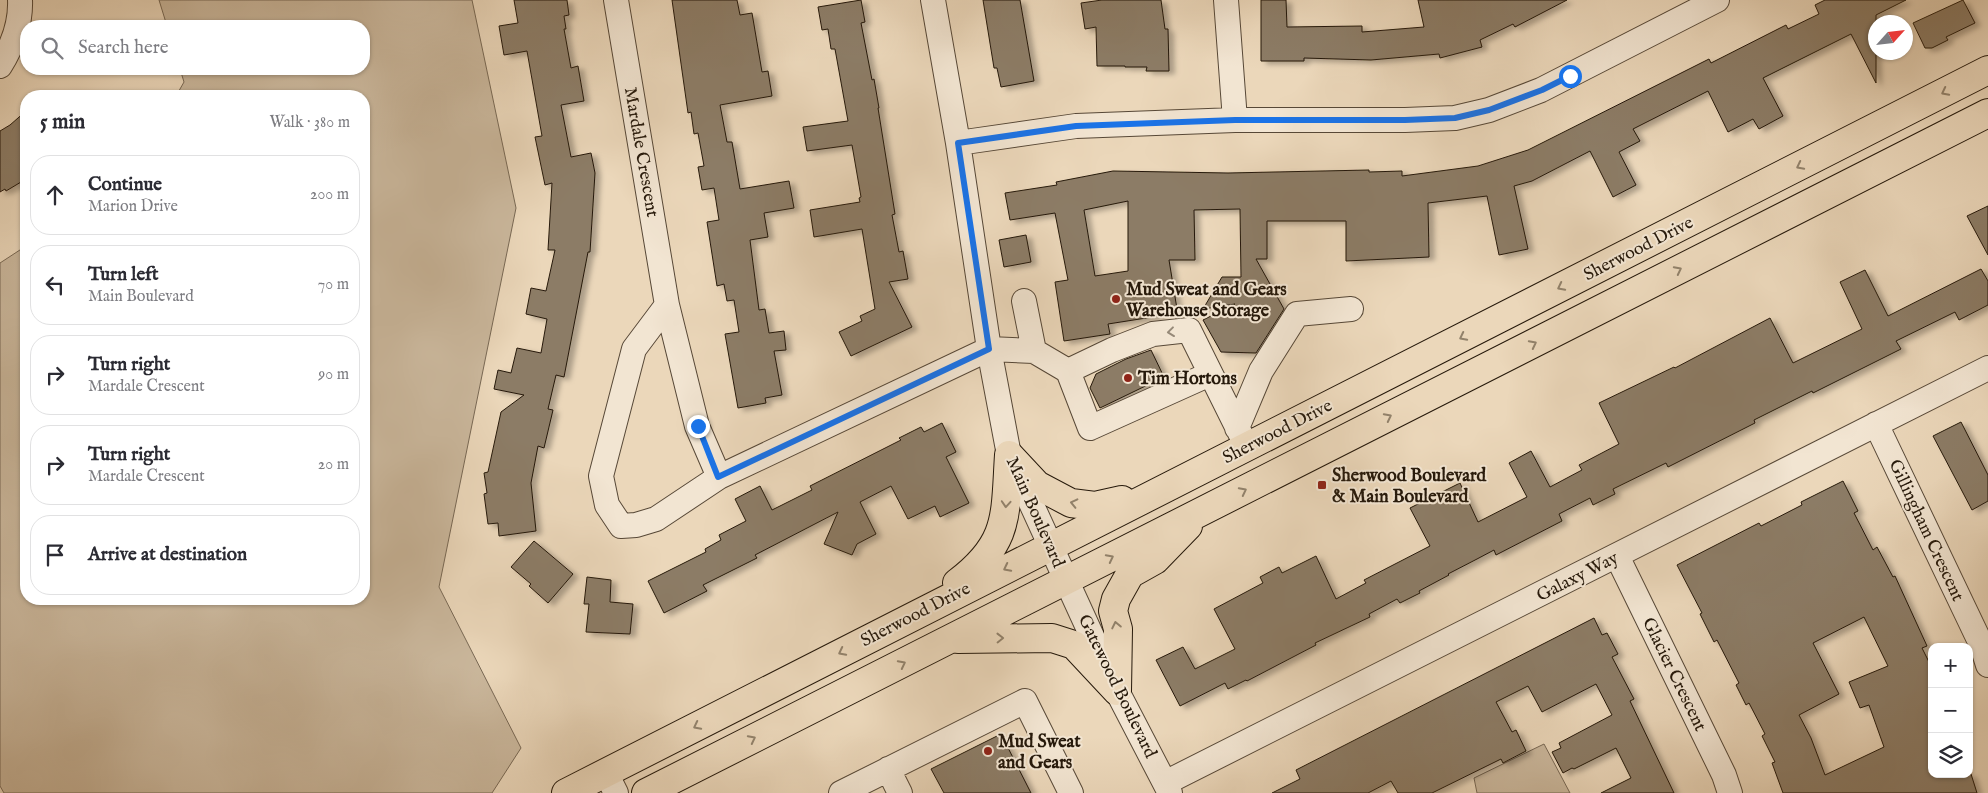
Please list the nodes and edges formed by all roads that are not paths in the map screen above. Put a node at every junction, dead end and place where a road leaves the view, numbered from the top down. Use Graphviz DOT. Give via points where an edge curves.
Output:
graph roads {
  1 [pos="20,0"];
  2 [pos="616,0"];
  3 [pos="933,0"];
  4 [pos="1226,0"];
  5 [pos="1717,0"];
  6 [pos="0,66"];
  7 [pos="1988,70"];
  8 [pos="1988,112"];
  9 [pos="1235,120"];
  10 [pos="958,143"];
  11 [pos="1024,301"];
  12 [pos="668,304"];
  13 [pos="1351,309"];
  14 [pos="989,349"];
  15 [pos="1034,351"];
  16 [pos="1988,368"];
  17 [pos="1068,371"];
  18 [pos="1210,374"];
  19 [pos="1876,424"];
  20 [pos="1242,438"];
  21 [pos="1009,455"];
  22 [pos="718,477"];
  23 [pos="1156,492"];
  24 [pos="1200,513"];
  25 [pos="1050,545"];
  26 [pos="1617,556"];
  27 [pos="1066,579"];
  28 [pos="916,614"];
  29 [pos="951,639"];
  30 [pos="1988,665"];
  31 [pos="1117,691"];
  32 [pos="888,769"];
  33 [pos="611,783"];
  34 [pos="1168,788"];
  35 [pos="566,793"];
  36 [pos="646,793"];
  37 [pos="841,793"];
  38 [pos="900,793"];
  39 [pos="1072,793"];
  40 [pos="1730,793"];
  1 -- 6 [label="street" via="21,16 16,36"];
  2 -- 12 [label="street, Mardale Crescent"];
  3 -- 10 [label="street, Main Boulevard"];
  4 -- 9 [label="street"];
  5 -- 9 [label="street" via="1542,90 1489,110 1455,118 1405,120"];
  7 -- 20 [label="main road, Sherwood Drive, one-way"];
  24 -- 8 [label="main road, one-way"];
  9 -- 10 [label="street" via="1076,126"];
  10 -- 14 [label="street, Main Boulevard"];
  11 -- 15 [label="street"];
  12 -- 22 [label="street, Mardale Crescent" via="698,426"];
  12 -- 22 [label="street" via="634,349 601,476 607,505 621,526 656,520"];
  13 -- 20 [label="street" via="1297,314 1261,371"];
  14 -- 15 [label="street"];
  14 -- 21 [label="street, Main Boulevard"];
  14 -- 22 [label="street"];
  15 -- 17 [label="street"];
  16 -- 19 [label="street, Galaxy Way"];
  18 -- 17 [label="street, one-way" via="1189,330 1153,334"];
  17 -- 18 [label="street" via="1090,428"];
  18 -- 20 [label="street"];
  19 -- 26 [label="street, Galaxy Way"];
  19 -- 30 [label="street, Gillingham Crescent" via="1982,646"];
  20 -- 23 [label="main road, Sherwood Drive"];
  23 -- 21 [label="main road, one-way" via="1095,506 1071,503 1037,485"];
  21 -- 25 [label="street, Main Boulevard"];
  21 -- 28 [label="main road, one-way" via="1005,518 995,545 971,572"];
  23 -- 25 [label="main road, Sherwood Drive"];
  27 -- 24 [label="main road, one-way"];
  31 -- 24 [label="main road, one-way" via="1118,629 1112,611 1116,599 1130,574 1155,560"];
  25 -- 27 [label="street, Main Boulevard"];
  25 -- 28 [label="main road, Sherwood Drive, one-way"];
  26 -- 34 [label="street, Galaxy Way"];
  26 -- 40 [label="street, Glacier Crescent"];
  27 -- 29 [label="main road"];
  27 -- 31 [label="street, Gatewood Boulevard"];
  28 -- 33 [label="main road, Sherwood Drive, one-way"];
  29 -- 31 [label="main road, one-way" via="1052,638 1074,645"];
  36 -- 29 [label="main road, one-way"];
  31 -- 34 [label="street, Gatewood Boulevard"];
  32 -- 37 [label="street"];
  32 -- 38 [label="street"];
  32 -- 39 [label="street" via="1024,701"];
  33 -- 35 [label="main road, Sherwood Drive"];
}
